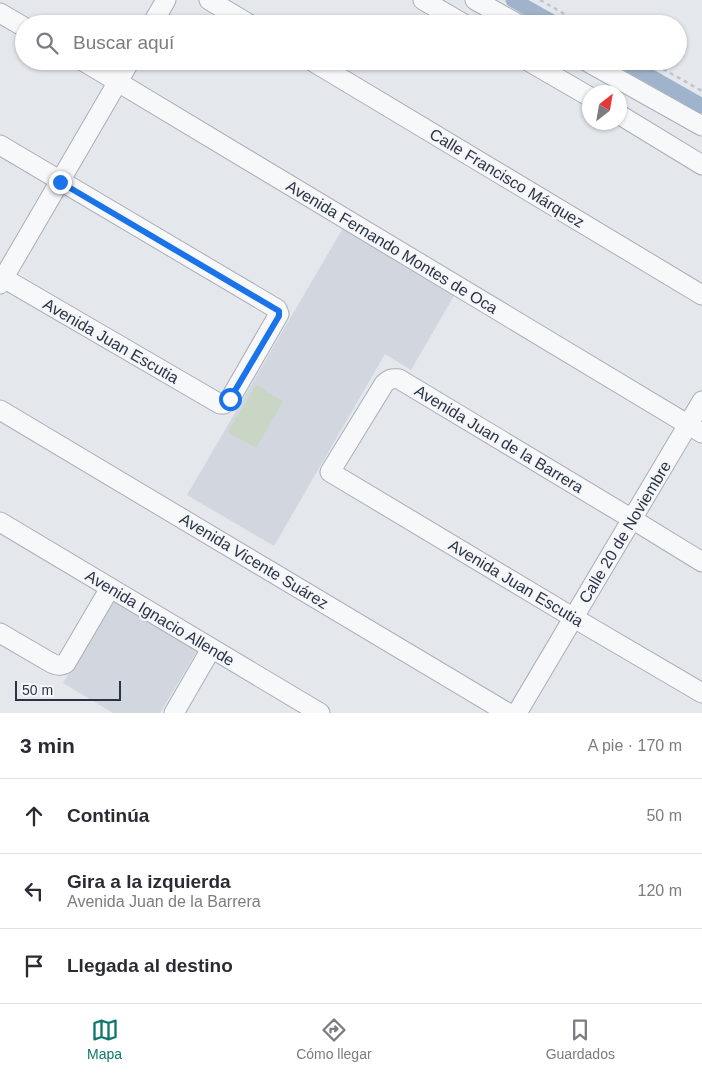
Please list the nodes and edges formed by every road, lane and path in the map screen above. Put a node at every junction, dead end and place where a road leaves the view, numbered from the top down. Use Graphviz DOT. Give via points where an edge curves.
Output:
graph roads {
  1 [pos="166,0"];
  2 [pos="209,0"];
  3 [pos="424,0"];
  4 [pos="475,0"];
  5 [pos="540,0"];
  6 [pos="0,12"];
  7 [pos="157,15"];
  8 [pos="234,15"];
  9 [pos="449,15"];
  10 [pos="502,15"];
  11 [pos="566,15"];
  12 [pos="15,21"];
  13 [pos="98,70"];
  14 [pos="125,70"];
  15 [pos="327,70"];
  16 [pos="544,70"];
  17 [pos="602,70"];
  18 [pos="665,70"];
  19 [pos="118,82"];
  20 [pos="702,91"];
  21 [pos="582,92"];
  22 [pos="662,104"];
  23 [pos="627,119"];
  24 [pos="702,126"];
  25 [pos="648,132"];
  26 [pos="0,145"];
  27 [pos="702,165"];
  28 [pos="60,182"];
  29 [pos="1,280"];
  30 [pos="702,295"];
  31 [pos="702,401"];
  32 [pos="0,410"];
  33 [pos="695,429"];
  34 [pos="330,472"];
  35 [pos="632,519"];
  36 [pos="0,522"];
  37 [pos="702,562"];
  38 [pos="110,588"];
  39 [pos="574,618"];
  40 [pos="0,633"];
  41 [pos="211,649"];
  42 [pos="702,693"];
  43 [pos="174,713"];
  44 [pos="320,713"];
  45 [pos="508,713"];
  46 [pos="517,713"];
  1 -- 7 [label="street"];
  2 -- 8 [label="street"];
  3 -- 9 [label="street"];
  4 -- 10 [label="street"];
  5 -- 11 [label="path"];
  6 -- 12 [label="street"];
  13 -- 19 [label="street, Avenida Fernando Montes de Oca"];
  14 -- 19 [label="street"];
  15 -- 30 [label="street, Calle Francisco Márquez"];
  16 -- 21 [label="street"];
  17 -- 22 [label="street"];
  18 -- 20 [label="path"];
  19 -- 28 [label="street"];
  19 -- 33 [label="street, Avenida Fernando Montes de Oca"];
  22 -- 24 [label="street"];
  22 -- 25 [label="street"];
  23 -- 25 [label="street"];
  25 -- 27 [label="street"];
  26 -- 28 [label="street"];
  28 -- 29 [label="street"];
  28 -- 29 [label="street, Avenida Juan Escutia" via="279,311 230,399 220,404"];
  31 -- 33 [label="street, Calle 20 de Noviembre"];
  32 -- 45 [label="street, Avenida Vicente Suárez"];
  33 -- 35 [label="street, Calle 20 de Noviembre"];
  34 -- 35 [label="street, Avenida Juan de la Barrera" via="384,384 393,378 400,379"];
  34 -- 39 [label="street, Avenida Juan Escutia"];
  35 -- 37 [label="street, Avenida Juan de la Barrera"];
  35 -- 39 [label="street, Calle 20 de Noviembre"];
  36 -- 38 [label="street, Avenida Ignacio Allende"];
  38 -- 40 [label="street" via="62,665 48,661"];
  38 -- 41 [label="street, Avenida Ignacio Allende"];
  39 -- 42 [label="street, Avenida Juan Escutia"];
  39 -- 46 [label="street, Calle 20 de Noviembre"];
  41 -- 43 [label="street"];
  41 -- 44 [label="street, Avenida Ignacio Allende"];
}
